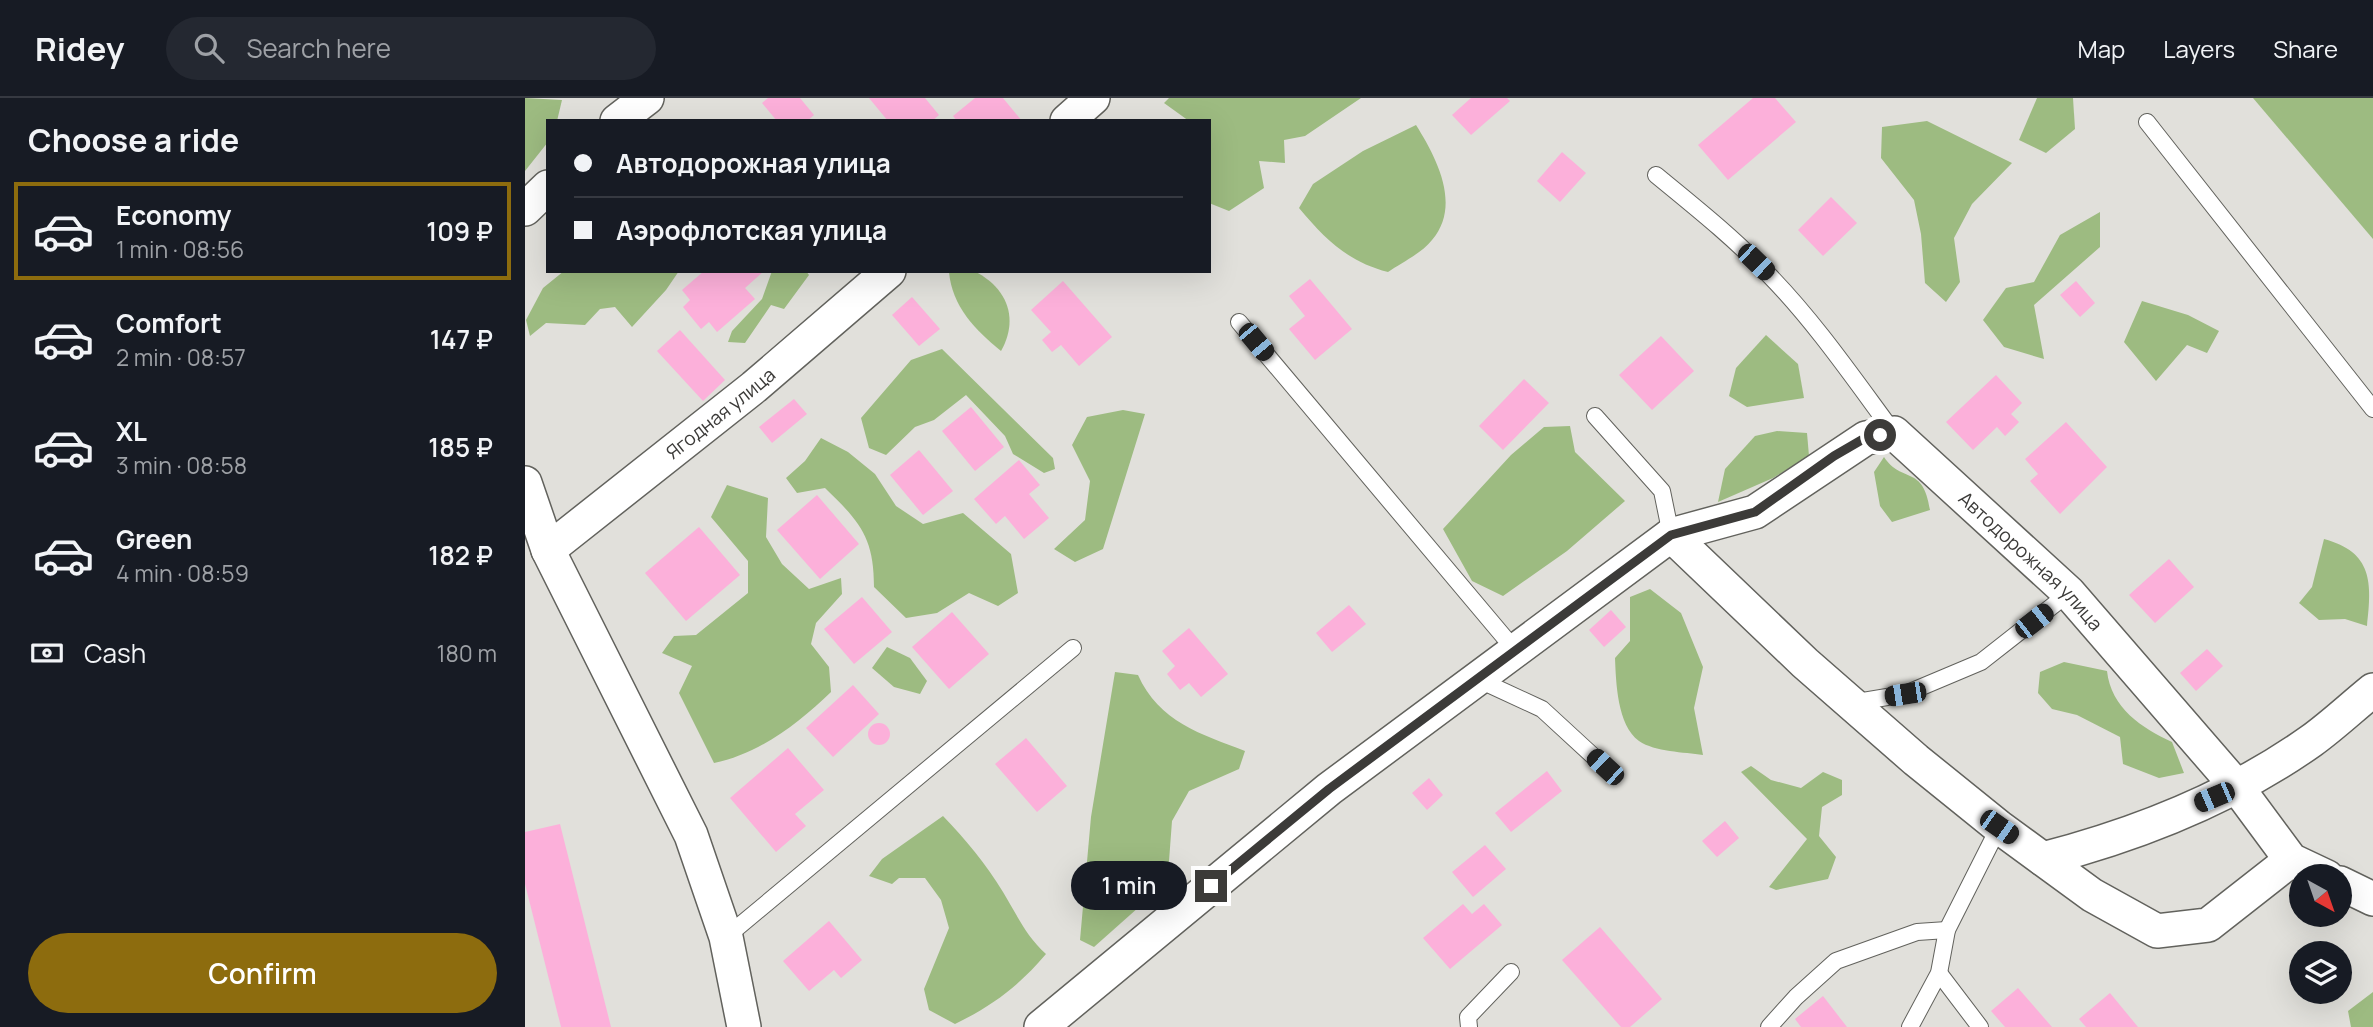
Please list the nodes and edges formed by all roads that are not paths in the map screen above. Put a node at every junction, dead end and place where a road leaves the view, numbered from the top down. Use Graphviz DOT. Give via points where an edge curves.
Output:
graph roads {
  1 [pos="647,98"];
  2 [pos="1093,98"];
  3 [pos="620,119"];
  4 [pos="1068,119"];
  5 [pos="2147,122"];
  6 [pos="1656,175"];
  7 [pos="546,189"];
  8 [pos="525,209"];
  9 [pos="887,273"];
  10 [pos="1239,322"];
  11 [pos="2373,409"];
  12 [pos="1595,415"];
  13 [pos="1894,433"];
  14 [pos="525,483"];
  15 [pos="1671,535"];
  16 [pos="548,550"];
  17 [pos="2069,593"];
  18 [pos="1073,649"];
  19 [pos="1515,650"];
  20 [pos="1475,678"];
  21 [pos="2373,690"];
  22 [pos="1851,703"];
  23 [pos="1605,767"];
  24 [pos="2237,787"];
  25 [pos="1999,827"];
  26 [pos="2043,859"];
  27 [pos="2291,859"];
  28 [pos="2301,864"];
  29 [pos="2352,889"];
  30 [pos="2373,899"];
  31 [pos="1947,930"];
  32 [pos="726,937"];
  33 [pos="1511,972"];
  34 [pos="1939,973"];
  35 [pos="744,1027"];
  36 [pos="1041,1027"];
  37 [pos="1469,1027"];
  38 [pos="1769,1027"];
  39 [pos="1910,1027"];
  40 [pos="1980,1027"];
  1 -- 3 [label="street"];
  2 -- 4 [label="street"];
  5 -- 11 [label="lane"];
  6 -- 13 [label="lane" via="1770,275"];
  7 -- 8 [label="street"];
  9 -- 16 [label="street, Ягодная улица" via="754,387"];
  10 -- 19 [label="lane"];
  12 -- 15 [label="lane" via="1662,491"];
  13 -- 15 [label="street" via="1865,438 1755,512"];
  13 -- 17 [label="street, Автодорожная улица"];
  14 -- 16 [label="street"];
  15 -- 19 [label="street"];
  15 -- 22 [label="street"];
  16 -- 32 [label="street" via="691,835"];
  17 -- 22 [label="lane" via="1981,662 1905,694"];
  17 -- 24 [label="street, Автодорожная улица"];
  18 -- 32 [label="lane"];
  19 -- 20 [label="street"];
  20 -- 23 [label="lane" via="1542,709"];
  20 -- 36 [label="street" via="1329,789"];
  21 -- 24 [label="street" via="2311,741"];
  22 -- 25 [label="street"];
  24 -- 26 [label="street" via="2099,845"];
  24 -- 27 [label="street, Автодорожная улица"];
  25 -- 26 [label="street"];
  25 -- 31 [label="lane"];
  26 -- 27 [label="street" via="2157,931 2208,925"];
  27 -- 28 [label="street, Автодорожная улица"];
  29 -- 30 [label="street"];
  31 -- 34 [label="lane"];
  31 -- 38 [label="lane" via="1917,932 1836,961"];
  32 -- 35 [label="street"];
  33 -- 37 [label="lane" via="1468,1017"];
  34 -- 39 [label="lane"];
  34 -- 40 [label="lane"];
}
